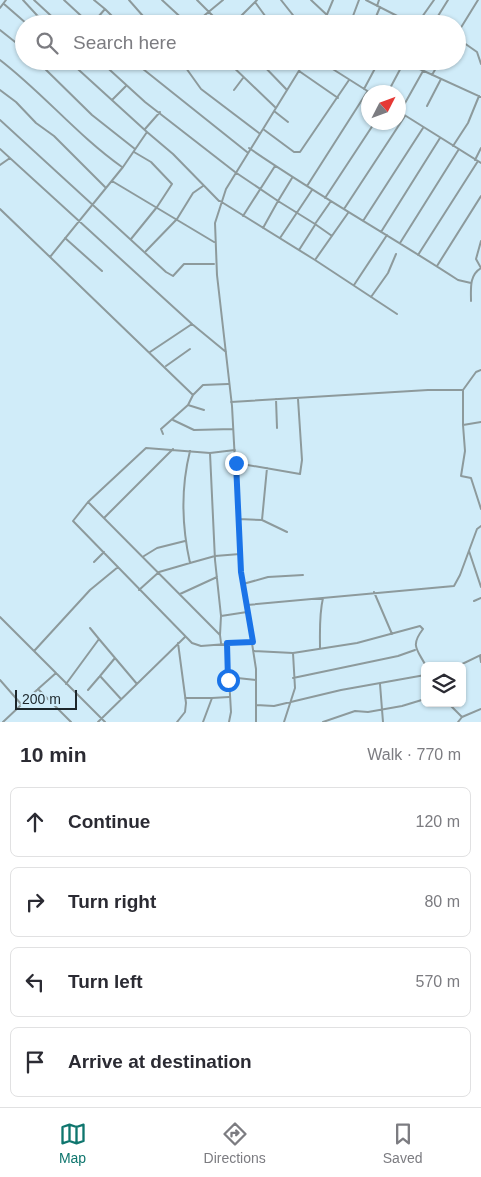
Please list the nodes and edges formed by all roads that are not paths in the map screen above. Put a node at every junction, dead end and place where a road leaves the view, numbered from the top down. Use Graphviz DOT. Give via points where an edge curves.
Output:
graph roads {
  1 [pos="6,0"];
  2 [pos="23,0"];
  3 [pos="34,0"];
  4 [pos="64,0"];
  5 [pos="94,0"];
  6 [pos="129,0"];
  7 [pos="162,0"];
  8 [pos="197,0"];
  9 [pos="223,0"];
  10 [pos="281,0"];
  11 [pos="311,0"];
  12 [pos="333,0"];
  13 [pos="359,0"];
  14 [pos="366,0"];
  15 [pos="379,0"];
  16 [pos="434,0"];
  17 [pos="448,0"];
  18 [pos="478,0"];
  19 [pos="256,1"];
  20 [pos="4,4"];
  21 [pos="377,6"];
  22 [pos="380,7"];
  23 [pos="0,8"];
  24 [pos="104,9"];
  25 [pos="208,10"];
  26 [pos="17,15"];
  27 [pos="37,15"];
  28 [pos="50,15"];
  29 [pos="81,15"];
  30 [pos="99,15"];
  31 [pos="110,15"];
  32 [pos="142,15"];
  33 [pos="178,15"];
  34 [pos="203,15"];
  35 [pos="213,15"];
  36 [pos="242,15"];
  37 [pos="265,15"];
  38 [pos="293,15"];
  39 [pos="327,15"];
  40 [pos="353,15"];
  41 [pos="377,15"];
  42 [pos="396,15"];
  43 [pos="422,15"];
  44 [pos="439,15"];
  45 [pos="466,19"];
  46 [pos="0,30"];
  47 [pos="15,42"];
  48 [pos="466,44"];
  49 [pos="0,60"];
  50 [pos="481,64"];
  51 [pos="46,70"];
  52 [pos="79,70"];
  53 [pos="109,70"];
  54 [pos="144,70"];
  55 [pos="188,70"];
  56 [pos="236,70"];
  57 [pos="268,70"];
  58 [pos="334,70"];
  59 [pos="374,70"];
  60 [pos="399,70"];
  61 [pos="435,70"];
  62 [pos="423,71"];
  63 [pos="299,72"];
  64 [pos="432,75"];
  65 [pos="244,78"];
  66 [pos="441,79"];
  67 [pos="349,80"];
  68 [pos="366,85"];
  69 [pos="392,85"];
  70 [pos="126,86"];
  71 [pos="361,87"];
  72 [pos="0,90"];
  73 [pos="234,90"];
  74 [pos="288,90"];
  75 [pos="480,97"];
  76 [pos="338,98"];
  77 [pos="112,100"];
  78 [pos="406,100"];
  79 [pos="361,103"];
  80 [pos="427,106"];
  81 [pos="276,108"];
  82 [pos="274,111"];
  83 [pos="160,112"];
  84 [pos="406,117"];
  85 [pos="0,120"];
  86 [pos="288,122"];
  87 [pos="423,128"];
  88 [pos="263,129"];
  89 [pos="370,130"];
  90 [pos="395,130"];
  91 [pos="146,131"];
  92 [pos="260,133"];
  93 [pos="440,138"];
  94 [pos="453,146"];
  95 [pos="249,148"];
  96 [pos="481,148"];
  97 [pos="0,149"];
  98 [pos="459,150"];
  99 [pos="135,151"];
  100 [pos="247,152"];
  101 [pos="10,158"];
  102 [pos="476,160"];
  103 [pos="481,163"];
  104 [pos="0,165"];
  105 [pos="275,166"];
  106 [pos="123,167"];
  107 [pos="235,172"];
  108 [pos="292,178"];
  109 [pos="112,181"];
  110 [pos="204,186"];
  111 [pos="307,186"];
  112 [pos="106,188"];
  113 [pos="260,189"];
  114 [pos="312,190"];
  115 [pos="481,196"];
  116 [pos="325,198"];
  117 [pos="278,200"];
  118 [pos="220,201"];
  119 [pos="330,201"];
  120 [pos="92,203"];
  121 [pos="157,208"];
  122 [pos="0,209"];
  123 [pos="344,209"];
  124 [pos="296,213"];
  125 [pos="348,213"];
  126 [pos="244,216"];
  127 [pos="177,220"];
  128 [pos="79,221"];
  129 [pos="363,221"];
  130 [pos="315,225"];
  131 [pos="263,228"];
  132 [pos="381,232"];
  133 [pos="386,235"];
  134 [pos="332,236"];
  135 [pos="65,238"];
  136 [pos="280,238"];
  137 [pos="131,239"];
  138 [pos="481,241"];
  139 [pos="214,242"];
  140 [pos="400,243"];
  141 [pos="480,246"];
  142 [pos="299,250"];
  143 [pos="146,251"];
  144 [pos="396,254"];
  145 [pos="418,255"];
  146 [pos="50,257"];
  147 [pos="315,260"];
  148 [pos="216,264"];
  149 [pos="437,266"];
  150 [pos="481,268"];
  151 [pos="102,271"];
  152 [pos="472,283"];
  153 [pos="354,286"];
  154 [pos="372,297"];
  155 [pos="471,301"];
  156 [pos="397,314"];
  157 [pos="192,324"];
  158 [pos="190,349"];
  159 [pos="150,352"];
  160 [pos="226,352"];
  161 [pos="166,366"];
  162 [pos="481,370"];
  163 [pos="229,384"];
  164 [pos="463,390"];
  165 [pos="193,395"];
  166 [pos="276,399"];
  167 [pos="298,399"];
  168 [pos="231,402"];
  169 [pos="188,405"];
  170 [pos="204,410"];
  171 [pos="173,420"];
  172 [pos="481,422"];
  173 [pos="463,425"];
  174 [pos="277,428"];
  175 [pos="233,429"];
  176 [pos="163,434"];
  177 [pos="173,449"];
  178 [pos="235,450"];
  179 [pos="190,451"];
  180 [pos="210,452"];
  181 [pos="236,463"];
  182 [pos="267,468"];
  183 [pos="88,502"];
  184 [pos="481,509"];
  185 [pos="105,517"];
  186 [pos="238,519"];
  187 [pos="262,520"];
  188 [pos="481,526"];
  189 [pos="287,532"];
  190 [pos="185,541"];
  191 [pos="469,551"];
  192 [pos="104,552"];
  193 [pos="240,554"];
  194 [pos="144,556"];
  195 [pos="215,556"];
  196 [pos="94,562"];
  197 [pos="190,563"];
  198 [pos="118,567"];
  199 [pos="159,572"];
  200 [pos="303,575"];
  201 [pos="217,577"];
  202 [pos="243,584"];
  203 [pos="481,587"];
  204 [pos="140,590"];
  205 [pos="374,592"];
  206 [pos="180,594"];
  207 [pos="323,598"];
  208 [pos="481,598"];
  209 [pos="474,600"];
  210 [pos="247,605"];
  211 [pos="247,612"];
  212 [pos="221,616"];
  213 [pos="0,617"];
  214 [pos="90,628"];
  215 [pos="220,634"];
  216 [pos="392,634"];
  217 [pos="184,637"];
  218 [pos="99,639"];
  219 [pos="253,642"];
  220 [pos="178,643"];
  221 [pos="227,643"];
  222 [pos="221,644"];
  223 [pos="320,648"];
  224 [pos="416,649"];
  225 [pos="35,650"];
  226 [pos="254,651"];
  227 [pos="293,653"];
  228 [pos="480,656"];
  229 [pos="115,658"];
  230 [pos="424,662"];
  231 [pos="466,662"];
  232 [pos="481,662"];
  233 [pos="56,673"];
  234 [pos="100,676"];
  235 [pos="421,676"];
  236 [pos="228,677"];
  237 [pos="294,678"];
  238 [pos="0,680"];
  239 [pos="256,680"];
  240 [pos="66,684"];
  241 [pos="137,684"];
  242 [pos="380,684"];
  243 [pos="38,689"];
  244 [pos="88,690"];
  245 [pos="230,697"];
  246 [pos="185,698"];
  247 [pos="212,698"];
  248 [pos="122,699"];
  249 [pos="421,700"];
  250 [pos="289,703"];
  251 [pos="22,704"];
  252 [pos="256,705"];
  253 [pos="452,707"];
  254 [pos="382,709"];
  255 [pos="481,709"];
  256 [pos="462,717"];
  257 [pos="102,719"];
  258 [pos="5,721"];
  259 [pos="71,722"];
  260 [pos="98,722"];
  261 [pos="105,722"];
  262 [pos="177,722"];
  263 [pos="203,722"];
  264 [pos="229,722"];
  265 [pos="256,722"];
  266 [pos="284,722"];
  267 [pos="322,722"];
  268 [pos="383,722"];
  269 [pos="458,722"];
  1 -- 20 [label="street"];
  2 -- 27 [label="street"];
  3 -- 28 [label="street"];
  4 -- 29 [label="street"];
  5 -- 24 [label="street"];
  6 -- 32 [label="street"];
  7 -- 33 [label="street"];
  8 -- 25 [label="street"];
  9 -- 25 [label="street"];
  10 -- 38 [label="street"];
  11 -- 39 [label="street"];
  12 -- 39 [label="street"];
  13 -- 40 [label="street"];
  14 -- 21 [label="street"];
  15 -- 21 [label="street"];
  16 -- 43 [label="street"];
  17 -- 44 [label="street"];
  18 -- 45 [label="street"];
  19 -- 36 [label="street"];
  19 -- 37 [label="street"];
  20 -- 23 [label="street"];
  20 -- 26 [label="street"];
  21 -- 22 [label="street"];
  22 -- 41 [label="street"];
  22 -- 42 [label="street"];
  24 -- 30 [label="street"];
  24 -- 31 [label="street"];
  25 -- 34 [label="street"];
  25 -- 35 [label="street"];
  46 -- 47 [label="street"];
  48 -- 50 [label="street" via="477,52"];
  49 -- 106 [label="street" via="99,150"];
  51 -- 99 [label="street"];
  52 -- 77 [label="street"];
  53 -- 70 [label="street"];
  54 -- 100 [label="street"];
  55 -- 92 [label="street" via="202,89"];
  56 -- 65 [label="street"];
  57 -- 74 [label="street"];
  58 -- 67 [label="street"];
  59 -- 68 [label="street"];
  60 -- 69 [label="street"];
  61 -- 64 [label="street"];
  62 -- 64 [label="street"];
  62 -- 78 [label="street"];
  63 -- 74 [label="street"];
  63 -- 76 [label="street"];
  64 -- 66 [label="street"];
  65 -- 73 [label="street"];
  65 -- 81 [label="street"];
  66 -- 75 [label="street"];
  66 -- 80 [label="street"];
  67 -- 71 [label="street"];
  67 -- 76 [label="street"];
  70 -- 77 [label="street"];
  70 -- 83 [label="street"];
  72 -- 112 [label="street" via="54,136"];
  74 -- 81 [label="street"];
  75 -- 94 [label="street"];
  76 -- 88 [label="street" via="300,152 294,152"];
  77 -- 91 [label="street"];
  79 -- 111 [label="street"];
  81 -- 82 [label="street"];
  82 -- 86 [label="street"];
  82 -- 88 [label="street"];
  83 -- 91 [label="street"];
  83 -- 107 [label="street"];
  84 -- 87 [label="street"];
  85 -- 120 [label="street"];
  87 -- 93 [label="street"];
  87 -- 129 [label="street"];
  88 -- 92 [label="street"];
  89 -- 116 [label="street"];
  90 -- 123 [label="street"];
  91 -- 99 [label="street"];
  91 -- 110 [label="street"];
  92 -- 95 [label="street"];
  93 -- 94 [label="street"];
  93 -- 132 [label="street"];
  94 -- 98 [label="street"];
  95 -- 100 [label="street"];
  95 -- 105 [label="street"];
  96 -- 102 [label="street"];
  97 -- 101 [label="street"];
  98 -- 102 [label="street"];
  98 -- 140 [label="street"];
  99 -- 106 [label="street"];
  99 -- 121 [label="street" via="172,182"];
  100 -- 107 [label="street"];
  101 -- 104 [label="street"];
  101 -- 128 [label="street"];
  102 -- 103 [label="street"];
  102 -- 145 [label="street"];
  105 -- 108 [label="street"];
  105 -- 113 [label="street"];
  106 -- 109 [label="street"];
  107 -- 113 [label="street"];
  107 -- 118 [label="street"];
  108 -- 111 [label="street"];
  108 -- 117 [label="street"];
  109 -- 112 [label="street"];
  109 -- 121 [label="street"];
  110 -- 118 [label="street"];
  110 -- 127 [label="street" via="188,199"];
  111 -- 114 [label="street"];
  112 -- 120 [label="street"];
  113 -- 117 [label="street"];
  113 -- 126 [label="street"];
  114 -- 116 [label="street"];
  114 -- 124 [label="street"];
  115 -- 149 [label="street"];
  116 -- 119 [label="street"];
  117 -- 124 [label="street"];
  117 -- 131 [label="street"];
  118 -- 126 [label="street"];
  118 -- 139 [label="street"];
  119 -- 123 [label="street"];
  119 -- 130 [label="street"];
  120 -- 128 [label="street"];
  120 -- 137 [label="street"];
  121 -- 127 [label="street"];
  121 -- 137 [label="street"];
  122 -- 146 [label="street"];
  123 -- 125 [label="street"];
  124 -- 130 [label="street"];
  124 -- 136 [label="street"];
  125 -- 129 [label="street"];
  125 -- 134 [label="street"];
  126 -- 131 [label="street"];
  127 -- 139 [label="street"];
  127 -- 143 [label="street"];
  128 -- 135 [label="street"];
  128 -- 157 [label="street"];
  129 -- 132 [label="street"];
  130 -- 134 [label="street"];
  130 -- 142 [label="street"];
  131 -- 136 [label="street"];
  132 -- 133 [label="street"];
  133 -- 140 [label="street"];
  133 -- 153 [label="street"];
  134 -- 147 [label="street"];
  135 -- 146 [label="street"];
  135 -- 151 [label="street"];
  136 -- 142 [label="street"];
  137 -- 143 [label="street"];
  138 -- 141 [label="street"];
  139 -- 148 [label="street"];
  140 -- 145 [label="street"];
  141 -- 150 [label="street" via="476,259"];
  142 -- 147 [label="street"];
  143 -- 148 [label="street" via="172,276 184,264"];
  144 -- 154 [label="street"];
  145 -- 149 [label="street"];
  146 -- 159 [label="street"];
  147 -- 153 [label="street"];
  148 -- 160 [label="street"];
  149 -- 152 [label="street" via="458,280"];
  150 -- 152 [label="street" via="476,271"];
  152 -- 155 [label="street"];
  153 -- 154 [label="street"];
  154 -- 156 [label="street"];
  157 -- 159 [label="street"];
  157 -- 160 [label="street"];
  158 -- 161 [label="street"];
  159 -- 161 [label="street"];
  160 -- 163 [label="street"];
  161 -- 165 [label="street"];
  162 -- 164 [label="street"];
  163 -- 165 [label="street" via="203,385"];
  163 -- 168 [label="street"];
  164 -- 167 [label="street"];
  164 -- 173 [label="street"];
  165 -- 169 [label="street"];
  166 -- 167 [label="street"];
  166 -- 168 [label="street"];
  166 -- 174 [label="street"];
  167 -- 182 [label="street" via="301,473"];
  168 -- 175 [label="street"];
  169 -- 170 [label="street"];
  169 -- 171 [label="street"];
  171 -- 175 [label="street" via="194,430"];
  171 -- 176 [label="street" via="162,429"];
  172 -- 173 [label="street"];
  173 -- 184 [label="street" via="465,451 461,476 471,478"];
  175 -- 178 [label="street"];
  177 -- 179 [label="street"];
  177 -- 183 [label="street" via="142,450"];
  177 -- 185 [label="street"];
  178 -- 180 [label="street"];
  178 -- 181 [label="street"];
  179 -- 180 [label="street"];
  179 -- 190 [label="street" via="184,488"];
  180 -- 195 [label="street"];
  181 -- 182 [label="street"];
  181 -- 186 [label="street"];
  182 -- 187 [label="street"];
  183 -- 185 [label="street"];
  183 -- 192 [label="street" via="74,517 74,523"];
  185 -- 194 [label="street"];
  186 -- 187 [label="street"];
  186 -- 193 [label="street"];
  187 -- 189 [label="street"];
  188 -- 191 [label="street"];
  190 -- 194 [label="street" via="157,548"];
  190 -- 197 [label="street"];
  191 -- 203 [label="street"];
  191 -- 205 [label="street" via="454,586"];
  192 -- 196 [label="street"];
  192 -- 198 [label="street"];
  193 -- 195 [label="street"];
  193 -- 202 [label="street"];
  194 -- 199 [label="street"];
  195 -- 197 [label="street"];
  195 -- 201 [label="street"];
  197 -- 199 [label="street"];
  198 -- 204 [label="street"];
  198 -- 225 [label="street" via="90,590"];
  199 -- 204 [label="street"];
  199 -- 206 [label="street"];
  200 -- 202 [label="street" via="268,577"];
  201 -- 206 [label="street"];
  201 -- 212 [label="street"];
  202 -- 210 [label="street"];
  204 -- 217 [label="street"];
  205 -- 207 [label="street"];
  205 -- 216 [label="street"];
  206 -- 215 [label="street"];
  207 -- 210 [label="street"];
  207 -- 223 [label="street" via="319,617"];
  208 -- 209 [label="street"];
  210 -- 211 [label="street"];
  211 -- 212 [label="street"];
  211 -- 219 [label="street"];
  212 -- 215 [label="street"];
  213 -- 225 [label="street"];
  214 -- 218 [label="street"];
  215 -- 222 [label="street"];
  216 -- 223 [label="street"];
  216 -- 224 [label="street" via="421,626 422,630 415,639"];
  217 -- 220 [label="street"];
  217 -- 222 [label="street" via="197,646"];
  218 -- 229 [label="street"];
  218 -- 240 [label="street"];
  219 -- 221 [label="street"];
  219 -- 226 [label="street"];
  220 -- 241 [label="street"];
  220 -- 246 [label="street"];
  221 -- 222 [label="street"];
  221 -- 236 [label="street"];
  223 -- 227 [label="street"];
  224 -- 230 [label="street"];
  224 -- 237 [label="street" via="398,656"];
  225 -- 233 [label="street"];
  226 -- 227 [label="street"];
  226 -- 239 [label="street"];
  227 -- 237 [label="street"];
  228 -- 231 [label="street"];
  228 -- 232 [label="street"];
  229 -- 234 [label="street"];
  229 -- 241 [label="street"];
  233 -- 240 [label="street"];
  233 -- 243 [label="street"];
  234 -- 244 [label="street"];
  234 -- 248 [label="street"];
  235 -- 242 [label="street"];
  236 -- 239 [label="street"];
  236 -- 245 [label="street"];
  237 -- 250 [label="street" via="294,693"];
  238 -- 251 [label="street"];
  239 -- 252 [label="street"];
  240 -- 257 [label="street"];
  241 -- 248 [label="street"];
  242 -- 250 [label="street"];
  242 -- 254 [label="street"];
  243 -- 251 [label="street"];
  243 -- 259 [label="street"];
  245 -- 247 [label="street"];
  245 -- 264 [label="street"];
  246 -- 247 [label="street"];
  246 -- 262 [label="street" via="185,712"];
  247 -- 263 [label="street"];
  248 -- 257 [label="street"];
  249 -- 254 [label="street"];
  250 -- 252 [label="street"];
  250 -- 266 [label="street"];
  251 -- 258 [label="street"];
  252 -- 265 [label="street"];
  253 -- 256 [label="street"];
  254 -- 267 [label="street" via="355,712"];
  254 -- 268 [label="street"];
  255 -- 256 [label="street"];
  256 -- 269 [label="street"];
  257 -- 260 [label="street"];
  257 -- 261 [label="street"];
}
